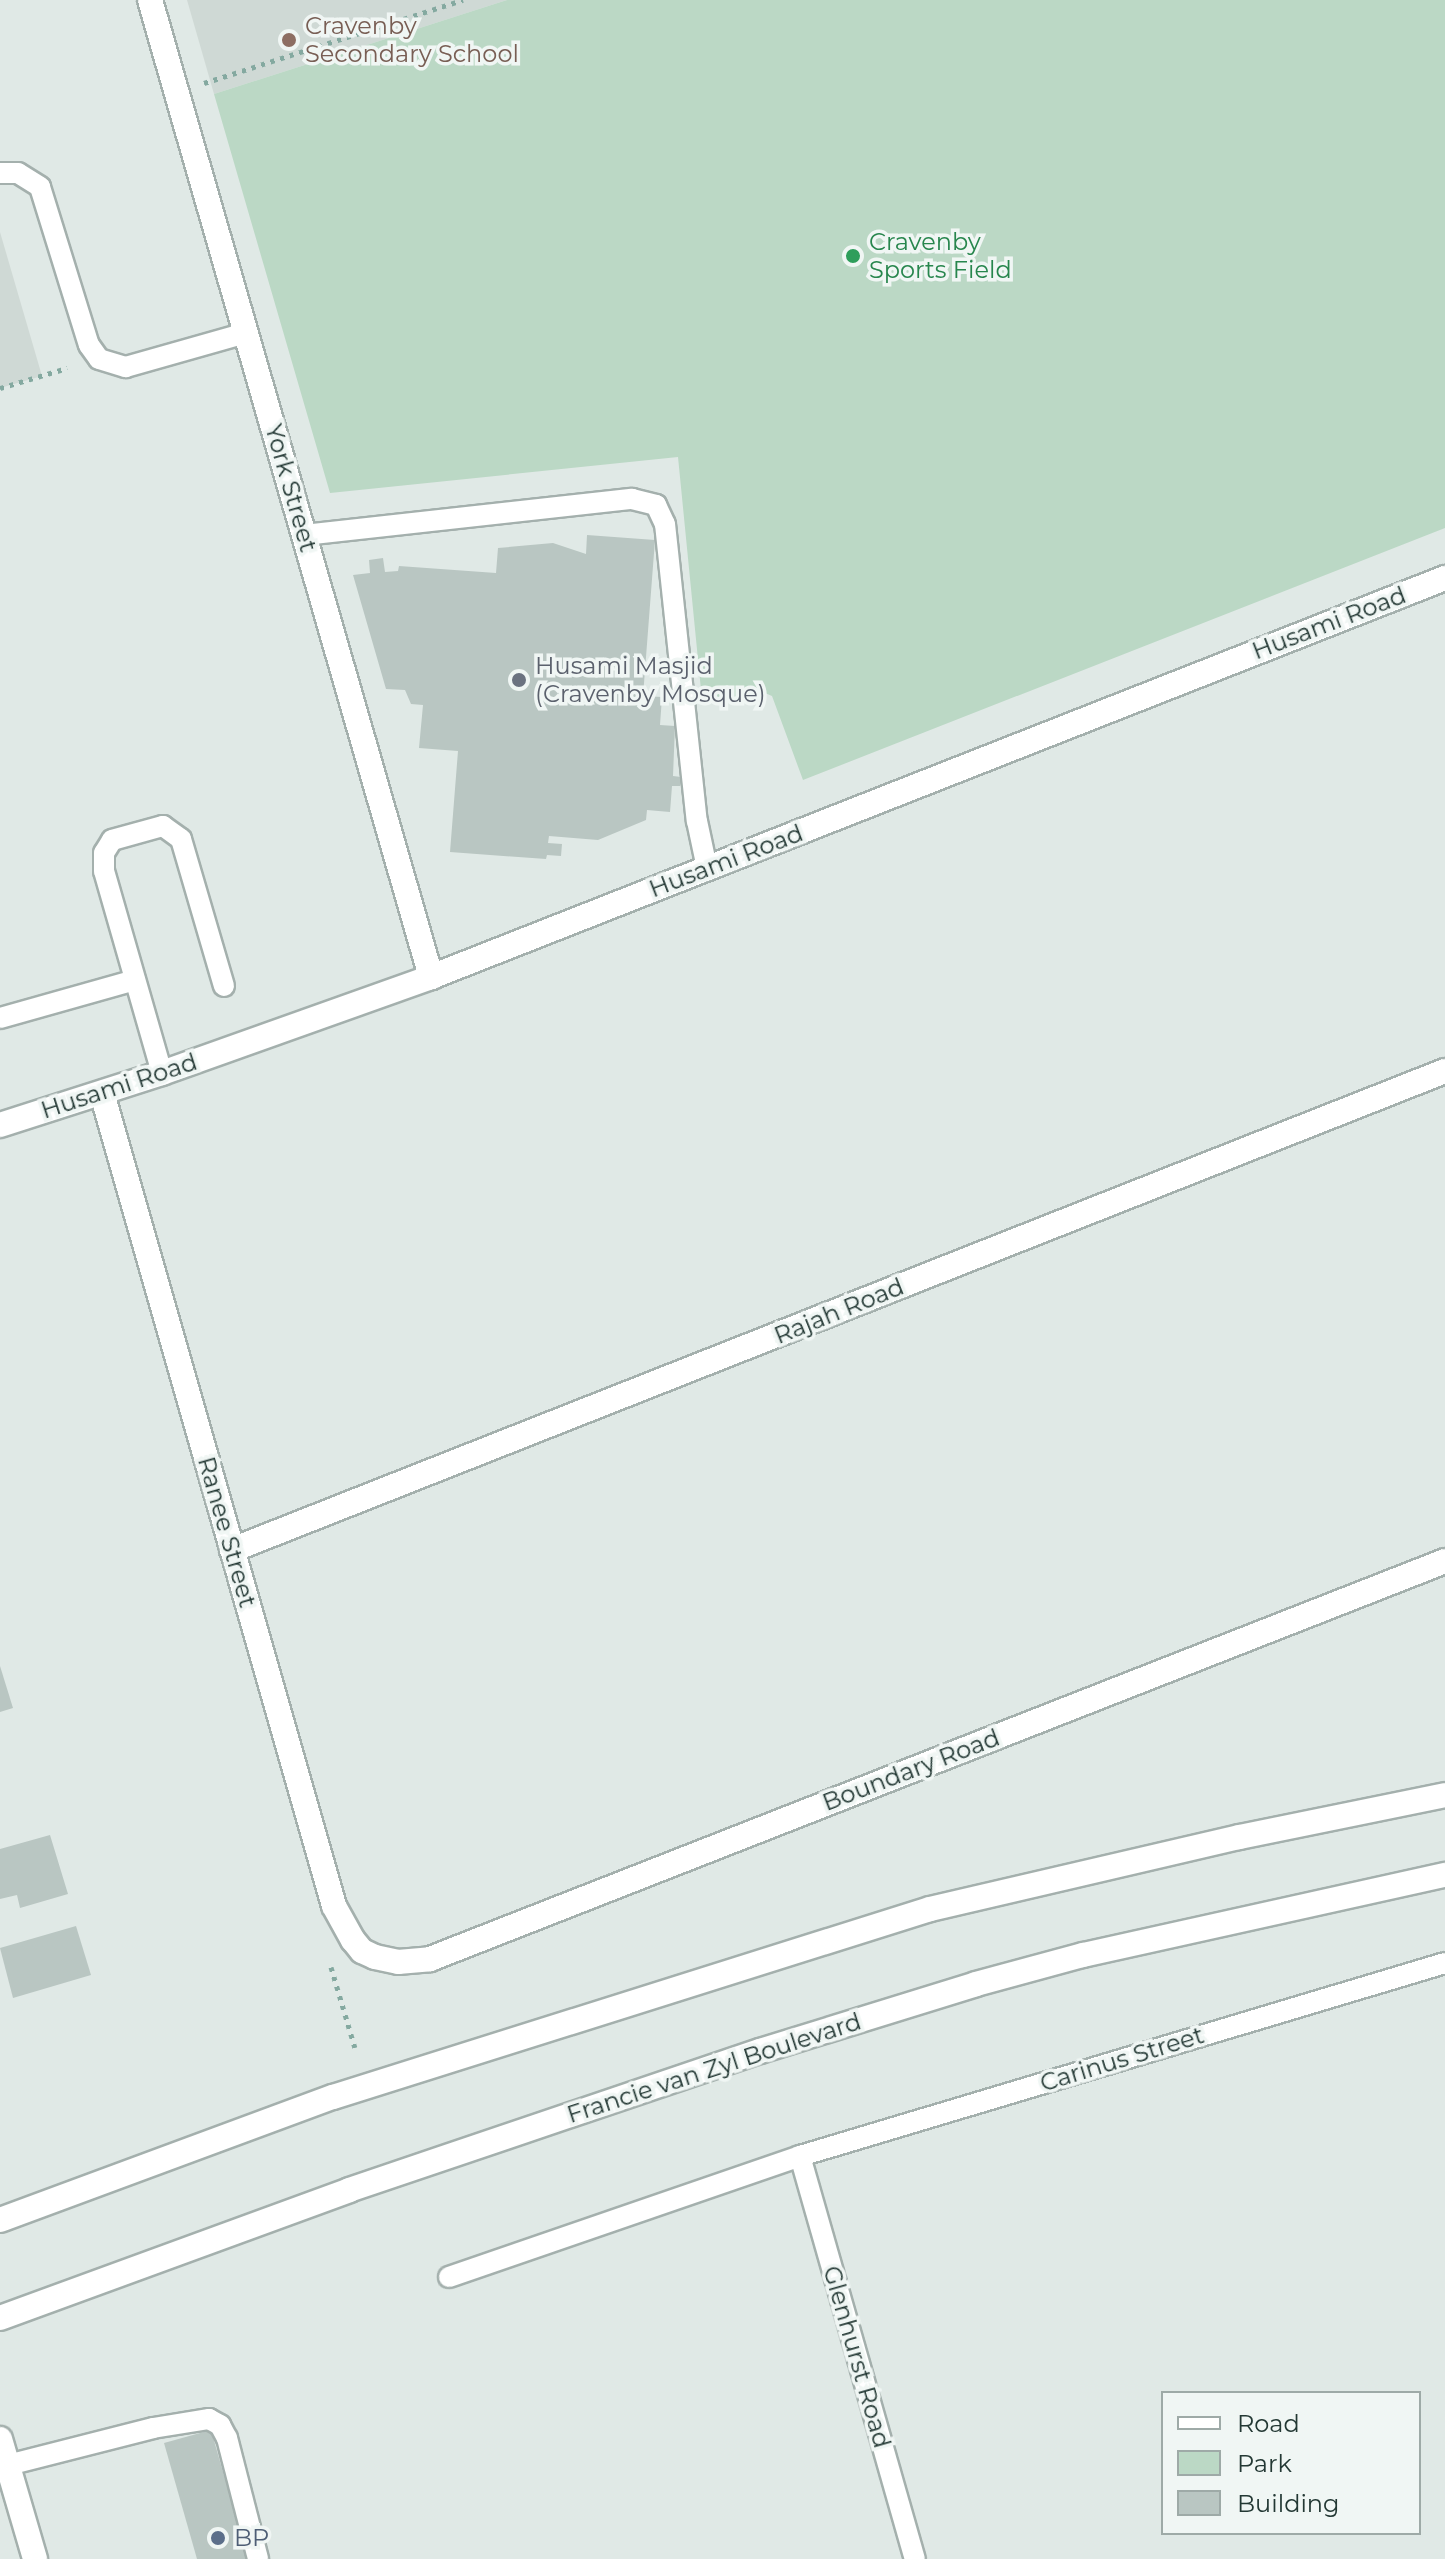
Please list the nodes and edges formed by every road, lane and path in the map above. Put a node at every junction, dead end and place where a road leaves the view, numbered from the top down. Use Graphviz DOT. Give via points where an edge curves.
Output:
graph roads {
  1 [pos="150,0"];
  2 [pos="463,0"];
  3 [pos="176,92"];
  4 [pos="0,173"];
  5 [pos="246,333"];
  6 [pos="99,359"];
  7 [pos="0,388"];
  8 [pos="304,535"];
  9 [pos="1445,578"];
  10 [pos="707,868"];
  11 [pos="431,977"];
  12 [pos="135,980"];
  13 [pos="224,986"];
  14 [pos="0,1018"];
  15 [pos="1445,1071"];
  16 [pos="162,1073"];
  17 [pos="102,1093"];
  18 [pos="0,1125"];
  19 [pos="232,1550"];
  20 [pos="1445,1561"];
  21 [pos="1445,1795"];
  22 [pos="1445,1875"];
  23 [pos="375,1957"];
  24 [pos="1445,1963"];
  25 [pos="334,1975"];
  26 [pos="355,2048"];
  27 [pos="800,2156"];
  28 [pos="0,2220"];
  29 [pos="449,2277"];
  30 [pos="0,2318"];
  31 [pos="0,2439"];
  32 [pos="8,2465"];
  33 [pos="35,2559"];
  34 [pos="258,2559"];
  35 [pos="915,2559"];
  1 -- 3 [label="street, York Street"];
  2 -- 3 [label="path"];
  3 -- 5 [label="street, York Street"];
  4 -- 6 [label="lane" via="18,173 40,187 89,345"];
  5 -- 6 [label="lane" via="126,367"];
  5 -- 8 [label="street, York Street"];
  6 -- 7 [label="path"];
  8 -- 10 [label="lane" via="632,499 656,505 665,524 697,821"];
  8 -- 11 [label="street, York Street"];
  9 -- 10 [label="street, Husami Road"];
  10 -- 11 [label="street, Husami Road"];
  11 -- 16 [label="street, Husami Road"];
  12 -- 13 [label="lane" via="104,871 104,853 119,836 163,826 181,839"];
  12 -- 14 [label="lane"];
  12 -- 16 [label="lane"];
  15 -- 19 [label="street, Rajah Road"];
  16 -- 17 [label="street, Husami Road"];
  17 -- 18 [label="street, Husami Road"];
  17 -- 19 [label="street, Ranee Street"];
  19 -- 23 [label="street, Ranee Street" via="334,1906 362,1951"];
  20 -- 23 [label="street, Boundary Road" via="430,1959 398,1962"];
  21 -- 28 [label="street" via="930,1909 333,2097"];
  22 -- 30 [label="street, Francie van Zyl Boulevard" via="1141,1941 976,1984 378,2180"];
  24 -- 27 [label="lane, Carinus Street"];
  25 -- 26 [label="path"];
  27 -- 29 [label="lane, Carinus Street"];
  27 -- 35 [label="lane, Glenhurst Road"];
  31 -- 32 [label="street"];
  32 -- 33 [label="street"];
  32 -- 34 [label="lane" via="209,2419 227,2438"];
}
